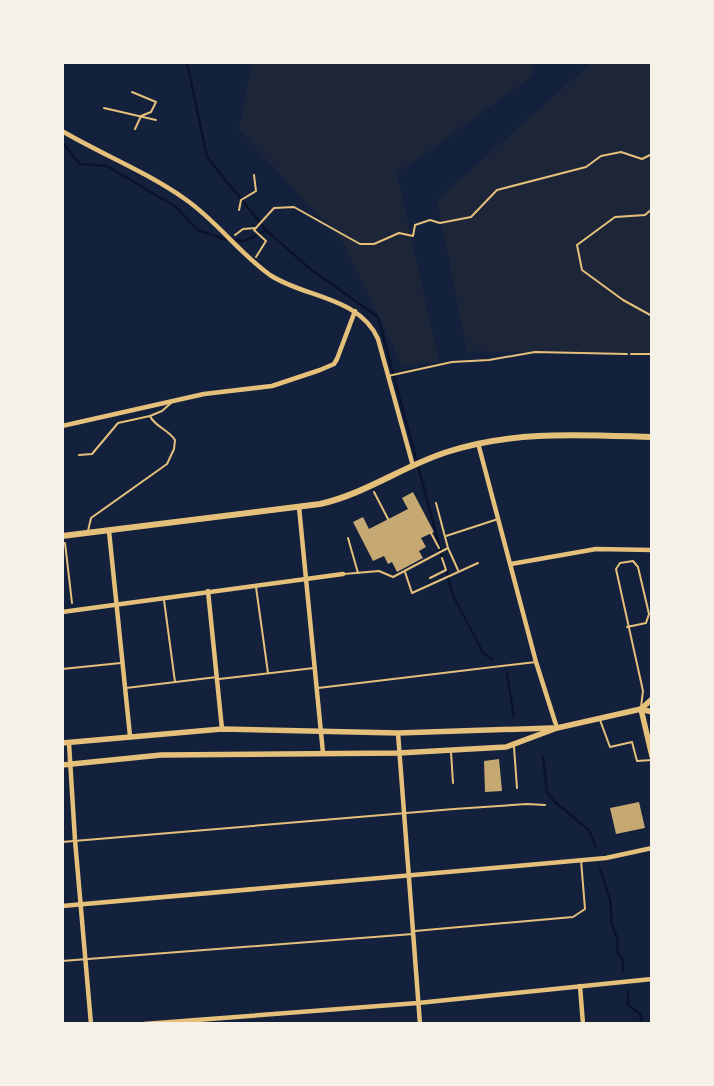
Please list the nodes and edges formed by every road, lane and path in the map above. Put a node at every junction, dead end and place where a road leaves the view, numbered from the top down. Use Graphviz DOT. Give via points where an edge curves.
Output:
graph roads {
  1 [pos="132,92"];
  2 [pos="104,108"];
  3 [pos="141,116"];
  4 [pos="156,120"];
  5 [pos="135,129"];
  6 [pos="62,131"];
  7 [pos="652,154"];
  8 [pos="254,175"];
  9 [pos="652,209"];
  10 [pos="239,210"];
  11 [pos="255,229"];
  12 [pos="239,241"];
  13 [pos="254,260"];
  14 [pos="355,311"];
  15 [pos="652,316"];
  16 [pos="626,354"];
  17 [pos="652,354"];
  18 [pos="388,376"];
  19 [pos="172,402"];
  20 [pos="150,416"];
  21 [pos="62,426"];
  22 [pos="652,437"];
  23 [pos="478,443"];
  24 [pos="79,455"];
  25 [pos="413,466"];
  26 [pos="370,486"];
  27 [pos="436,503"];
  28 [pos="299,507"];
  29 [pos="388,519"];
  30 [pos="498,519"];
  31 [pos="109,531"];
  32 [pos="87,533"];
  33 [pos="432,533"];
  34 [pos="63,536"];
  35 [pos="446,536"];
  36 [pos="348,538"];
  37 [pos="448,548"];
  38 [pos="652,550"];
  39 [pos="478,563"];
  40 [pos="511,564"];
  41 [pos="458,570"];
  42 [pos="358,572"];
  43 [pos="405,572"];
  44 [pos="343,574"];
  45 [pos="306,578"];
  46 [pos="429,579"];
  47 [pos="256,586"];
  48 [pos="208,591"];
  49 [pos="164,598"];
  50 [pos="117,605"];
  51 [pos="73,610"];
  52 [pos="62,612"];
  53 [pos="627,627"];
  54 [pos="123,662"];
  55 [pos="536,662"];
  56 [pos="316,668"];
  57 [pos="62,669"];
  58 [pos="268,674"];
  59 [pos="217,678"];
  60 [pos="174,682"];
  61 [pos="126,688"];
  62 [pos="318,688"];
  63 [pos="652,699"];
  64 [pos="641,709"];
  65 [pos="652,712"];
  66 [pos="600,718"];
  67 [pos="557,728"];
  68 [pos="222,730"];
  69 [pos="322,732"];
  70 [pos="398,733"];
  71 [pos="130,736"];
  72 [pos="66,743"];
  73 [pos="513,744"];
  74 [pos="451,750"];
  75 [pos="323,753"];
  76 [pos="399,753"];
  77 [pos="652,758"];
  78 [pos="62,765"];
  79 [pos="70,765"];
  80 [pos="453,783"];
  81 [pos="517,788"];
  82 [pos="546,805"];
  83 [pos="403,814"];
  84 [pos="75,840"];
  85 [pos="62,842"];
  86 [pos="652,848"];
  87 [pos="581,860"];
  88 [pos="409,876"];
  89 [pos="81,904"];
  90 [pos="62,906"];
  91 [pos="413,932"];
  92 [pos="85,959"];
  93 [pos="62,961"];
  94 [pos="652,979"];
  95 [pos="580,986"];
  96 [pos="418,1002"];
  97 [pos="91,1024"];
  98 [pos="144,1024"];
  99 [pos="420,1024"];
  100 [pos="583,1024"];
  1 -- 3 [label="path" via="156,102 151,112"];
  2 -- 3 [label="path"];
  3 -- 4 [label="path"];
  3 -- 5 [label="path"];
  6 -- 13 [label="street" via="187,200"];
  7 -- 11 [label="path" via="642,158 620,152 601,156 586,167 497,190 471,217 440,223 430,220 415,226 413,236 399,233 374,244 360,244 294,207 274,208"];
  8 -- 10 [label="path" via="256,191 241,200"];
  9 -- 15 [label="path" via="645,215 615,217 577,245 582,270 623,300"];
  11 -- 12 [label="path" via="242,229 235,235"];
  11 -- 13 [label="path" via="266,241"];
  13 -- 14 [label="street" via="282,282"];
  14 -- 18 [label="street" via="375,332"];
  14 -- 19 [label="street" via="334,364 272,386 204,394"];
  16 -- 17 [label="path"];
  16 -- 18 [label="lane" via="535,352 452,362"];
  18 -- 25 [label="street"];
  19 -- 20 [label="lane" via="162,412"];
  19 -- 21 [label="street"];
  20 -- 24 [label="lane" via="118,423 92,454"];
  20 -- 32 [label="lane" via="175,440 171,457 167,464 91,518"];
  22 -- 23 [label="main road" via="529,435"];
  23 -- 25 [label="main road"];
  23 -- 30 [label="street"];
  25 -- 26 [label="main road"];
  26 -- 28 [label="main road" via="337,500"];
  26 -- 29 [label="path"];
  27 -- 35 [label="lane"];
  28 -- 31 [label="main road"];
  28 -- 45 [label="street"];
  30 -- 35 [label="lane"];
  30 -- 40 [label="street"];
  31 -- 32 [label="main road"];
  31 -- 50 [label="street"];
  32 -- 34 [label="main road"];
  33 -- 46 [label="path" via="446,570"];
  34 -- 51 [label="path"];
  35 -- 37 [label="lane"];
  36 -- 42 [label="lane"];
  37 -- 41 [label="lane"];
  37 -- 43 [label="lane"];
  38 -- 40 [label="street" via="596,548"];
  39 -- 41 [label="lane"];
  40 -- 55 [label="street"];
  41 -- 43 [label="lane" via="412,593"];
  42 -- 43 [label="lane" via="379,571 393,578"];
  42 -- 44 [label="lane"];
  44 -- 45 [label="street"];
  45 -- 47 [label="street"];
  45 -- 56 [label="street"];
  47 -- 48 [label="street"];
  47 -- 58 [label="lane"];
  48 -- 49 [label="street"];
  48 -- 59 [label="street"];
  49 -- 50 [label="street"];
  49 -- 60 [label="lane"];
  50 -- 51 [label="street"];
  50 -- 54 [label="street"];
  51 -- 52 [label="street"];
  53 -- 53 [label="lane" via="616,569 620,563 633,561 638,567 649,614 646,623"];
  53 -- 64 [label="lane" via="642,691"];
  54 -- 57 [label="lane"];
  54 -- 61 [label="street"];
  55 -- 62 [label="lane"];
  55 -- 67 [label="street"];
  56 -- 58 [label="lane"];
  56 -- 62 [label="street"];
  58 -- 59 [label="lane"];
  59 -- 60 [label="lane"];
  59 -- 68 [label="street"];
  60 -- 61 [label="lane"];
  61 -- 71 [label="street"];
  62 -- 69 [label="street"];
  63 -- 64 [label="street"];
  64 -- 65 [label="street"];
  64 -- 66 [label="street"];
  64 -- 77 [label="street"];
  66 -- 67 [label="street"];
  66 -- 77 [label="lane" via="610,747 632,742 637,761"];
  67 -- 70 [label="street"];
  67 -- 73 [label="street"];
  68 -- 69 [label="street"];
  68 -- 71 [label="street"];
  69 -- 70 [label="street"];
  69 -- 75 [label="street"];
  70 -- 76 [label="street"];
  71 -- 72 [label="street"];
  72 -- 79 [label="street"];
  73 -- 74 [label="street"];
  73 -- 81 [label="lane"];
  74 -- 76 [label="street"];
  74 -- 80 [label="lane"];
  75 -- 76 [label="street"];
  75 -- 79 [label="street" via="160,755"];
  76 -- 83 [label="street"];
  78 -- 79 [label="street"];
  79 -- 84 [label="street"];
  82 -- 83 [label="lane"];
  83 -- 84 [label="lane"];
  83 -- 88 [label="street"];
  84 -- 85 [label="lane"];
  84 -- 89 [label="street"];
  86 -- 87 [label="street"];
  87 -- 88 [label="street"];
  87 -- 91 [label="lane" via="585,909 573,917"];
  88 -- 89 [label="street"];
  88 -- 91 [label="street"];
  89 -- 90 [label="street"];
  89 -- 92 [label="street"];
  91 -- 92 [label="lane"];
  91 -- 96 [label="street"];
  92 -- 93 [label="lane"];
  92 -- 97 [label="street"];
  94 -- 95 [label="street"];
  95 -- 96 [label="street"];
  95 -- 100 [label="street"];
  96 -- 98 [label="street"];
  96 -- 99 [label="street"];
}
